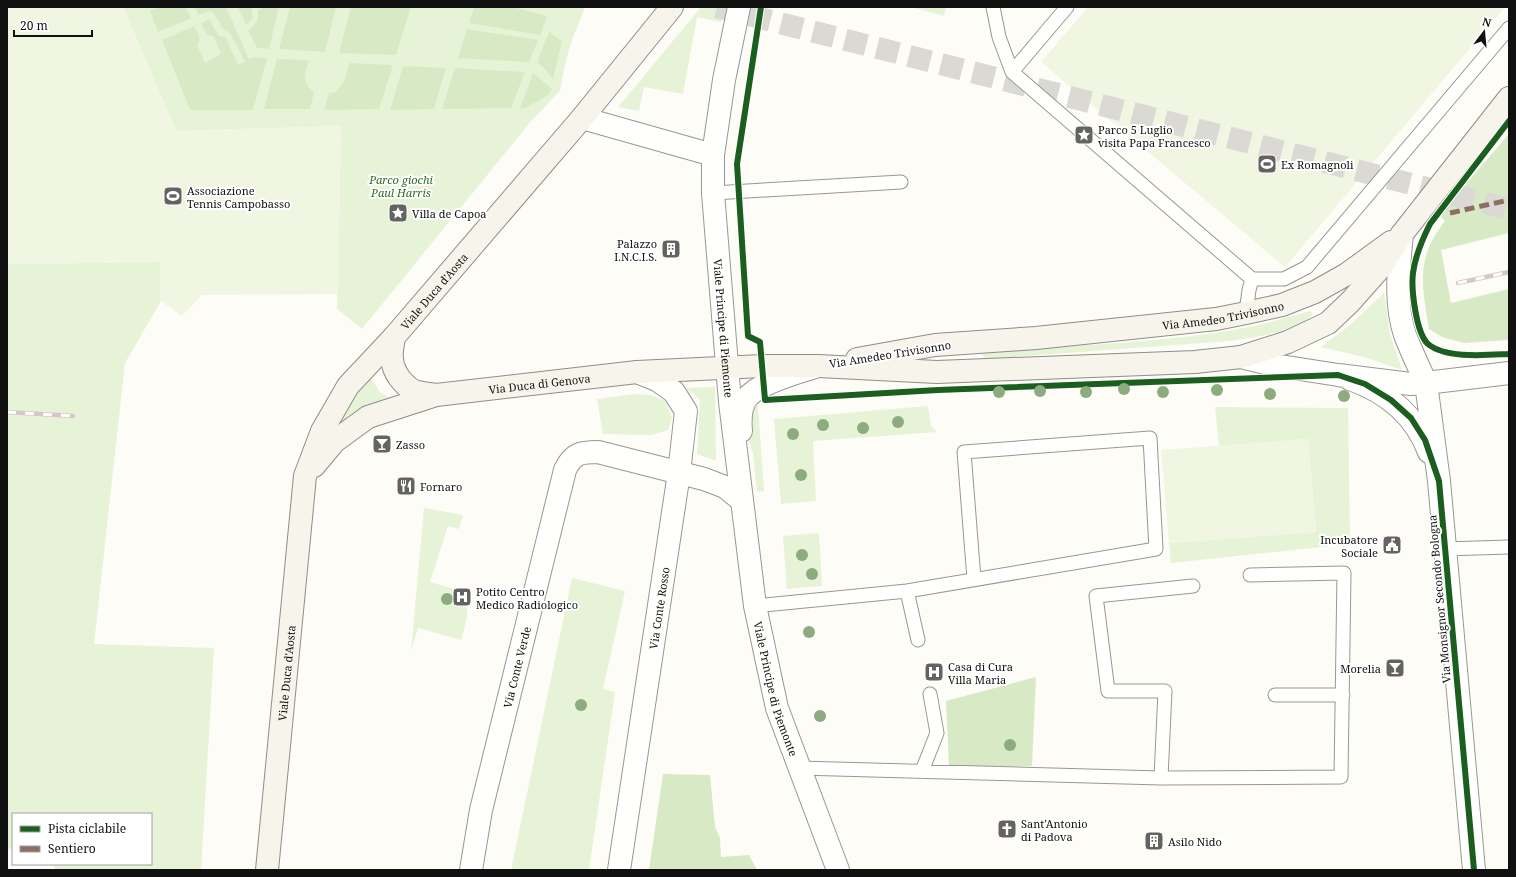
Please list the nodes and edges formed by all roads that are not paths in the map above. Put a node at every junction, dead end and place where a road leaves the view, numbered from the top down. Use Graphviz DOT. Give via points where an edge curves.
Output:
graph roads {
  1 [pos="672,7"];
  2 [pos="740,7"];
  3 [pos="993,7"];
  4 [pos="1067,7"];
  5 [pos="1509,28"];
  6 [pos="1012,72"];
  7 [pos="1509,98"];
  8 [pos="582,118"];
  9 [pos="713,155"];
  10 [pos="901,182"];
  11 [pos="714,193"];
  12 [pos="1402,234"];
  13 [pos="1252,279"];
  14 [pos="1246,313"];
  15 [pos="394,337"];
  16 [pos="1241,357"];
  17 [pos="818,366"];
  18 [pos="727,368"];
  19 [pos="637,372"];
  20 [pos="1509,373"];
  21 [pos="1338,375"];
  22 [pos="1426,383"];
  23 [pos="436,395"];
  24 [pos="736,449"];
  25 [pos="679,472"];
  26 [pos="305,476"];
  27 [pos="1439,481"];
  28 [pos="741,500"];
  29 [pos="1509,546"];
  30 [pos="1444,550"];
  31 [pos="1250,575"];
  32 [pos="974,579"];
  33 [pos="1193,586"];
  34 [pos="907,591"];
  35 [pos="756,606"];
  36 [pos="918,640"];
  37 [pos="930,694"];
  38 [pos="1275,695"];
  39 [pos="1343,695"];
  40 [pos="799,768"];
  41 [pos="922,771"];
  42 [pos="1161,778"];
  43 [pos="1467,869"];
  44 [pos="267,870"];
  45 [pos="471,870"];
  46 [pos="619,870"];
  47 [pos="838,870"];
  1 -- 8 [label="main road, Viale Duca d'Aosta"];
  2 -- 9 [label="street, Viale Principe di Piemonte" via="724,80"];
  3 -- 6 [label="lane" via="999,37"];
  4 -- 6 [label="lane"];
  5 -- 13 [label="lane" via="1306,267 1284,279"];
  6 -- 13 [label="lane"];
  7 -- 12 [label="main road"];
  8 -- 9 [label="street"];
  8 -- 15 [label="main road, Viale Duca d'Aosta"];
  9 -- 11 [label="street, Viale Principe di Piemonte"];
  10 -- 11 [label="lane"];
  11 -- 18 [label="street, Viale Principe di Piemonte"];
  12 -- 14 [label="main road, Via Amedeo Trivisonno" via="1347,274 1315,292"];
  12 -- 16 [label="main road, Via Amedeo Trivisonno" via="1382,266 1328,323 1288,342"];
  12 -- 22 [label="street, Via Monsignor Secondo Bologna" via="1398,274 1399,303 1405,334"];
  13 -- 14 [label="lane"];
  14 -- 17 [label="main road, Via Amedeo Trivisonno" via="1216,319 1043,338 935,345"];
  15 -- 23 [label="main road, Via Duca di Genova" via="391,358 399,377 415,391"];
  15 -- 26 [label="main road, Viale Duca d'Aosta" via="348,386 322,431"];
  16 -- 17 [label="main road, Via Amedeo Trivisonno" via="1195,362 937,372"];
  16 -- 21 [label="street, Via Amedeo Trivisonno"];
  17 -- 18 [label="main road, Via Amedeo Trivisonno"];
  17 -- 24 [label="street, Via Amedeo Trivisonno" via="755,390 746,398 740,416 741,434"];
  18 -- 19 [label="main road, Via Duca di Genova"];
  18 -- 24 [label="street, Viale Principe di Piemonte"];
  19 -- 23 [label="main road, Via Duca di Genova"];
  19 -- 25 [label="street, Via Conte Rosso" via="657,380 674,392 686,411"];
  20 -- 22 [label="street, Via Amedeo Trivisonno"];
  21 -- 22 [label="street, Via Amedeo Trivisonno"];
  21 -- 27 [label="street, Via Monsignor Secondo Bologna" via="1365,384 1391,400 1411,418 1425,440"];
  22 -- 27 [label="street, Via Monsignor Secondo Bologna"];
  23 -- 26 [label="main road" via="368,417 335,441"];
  24 -- 28 [label="street, Viale Principe di Piemonte"];
  25 -- 28 [label="street" via="725,487"];
  25 -- 45 [label="street, Via Conte Verde" via="598,452 583,452 574,456 565,470 483,802"];
  25 -- 46 [label="street, Via Conte Rosso"];
  26 -- 44 [label="main road, Viale Duca d'Aosta"];
  27 -- 30 [label="street, Via Monsignor Secondo Bologna"];
  28 -- 35 [label="street, Viale Principe di Piemonte"];
  29 -- 30 [label="lane"];
  30 -- 43 [label="street, Via Monsignor Secondo Bologna"];
  31 -- 39 [label="lane" via="1344,574"];
  32 -- 32 [label="lane" via="1156,549 1150,438 964,452"];
  32 -- 34 [label="lane"];
  33 -- 42 [label="lane" via="1096,596 1108,691 1165,691"];
  34 -- 35 [label="lane"];
  34 -- 36 [label="lane"];
  35 -- 40 [label="street, Viale Principe di Piemonte" via="777,708"];
  37 -- 41 [label="lane" via="937,733"];
  38 -- 39 [label="lane"];
  39 -- 42 [label="lane" via="1341,777"];
  40 -- 41 [label="lane"];
  40 -- 47 [label="street, Viale Principe di Piemonte"];
  41 -- 42 [label="lane"];
}
